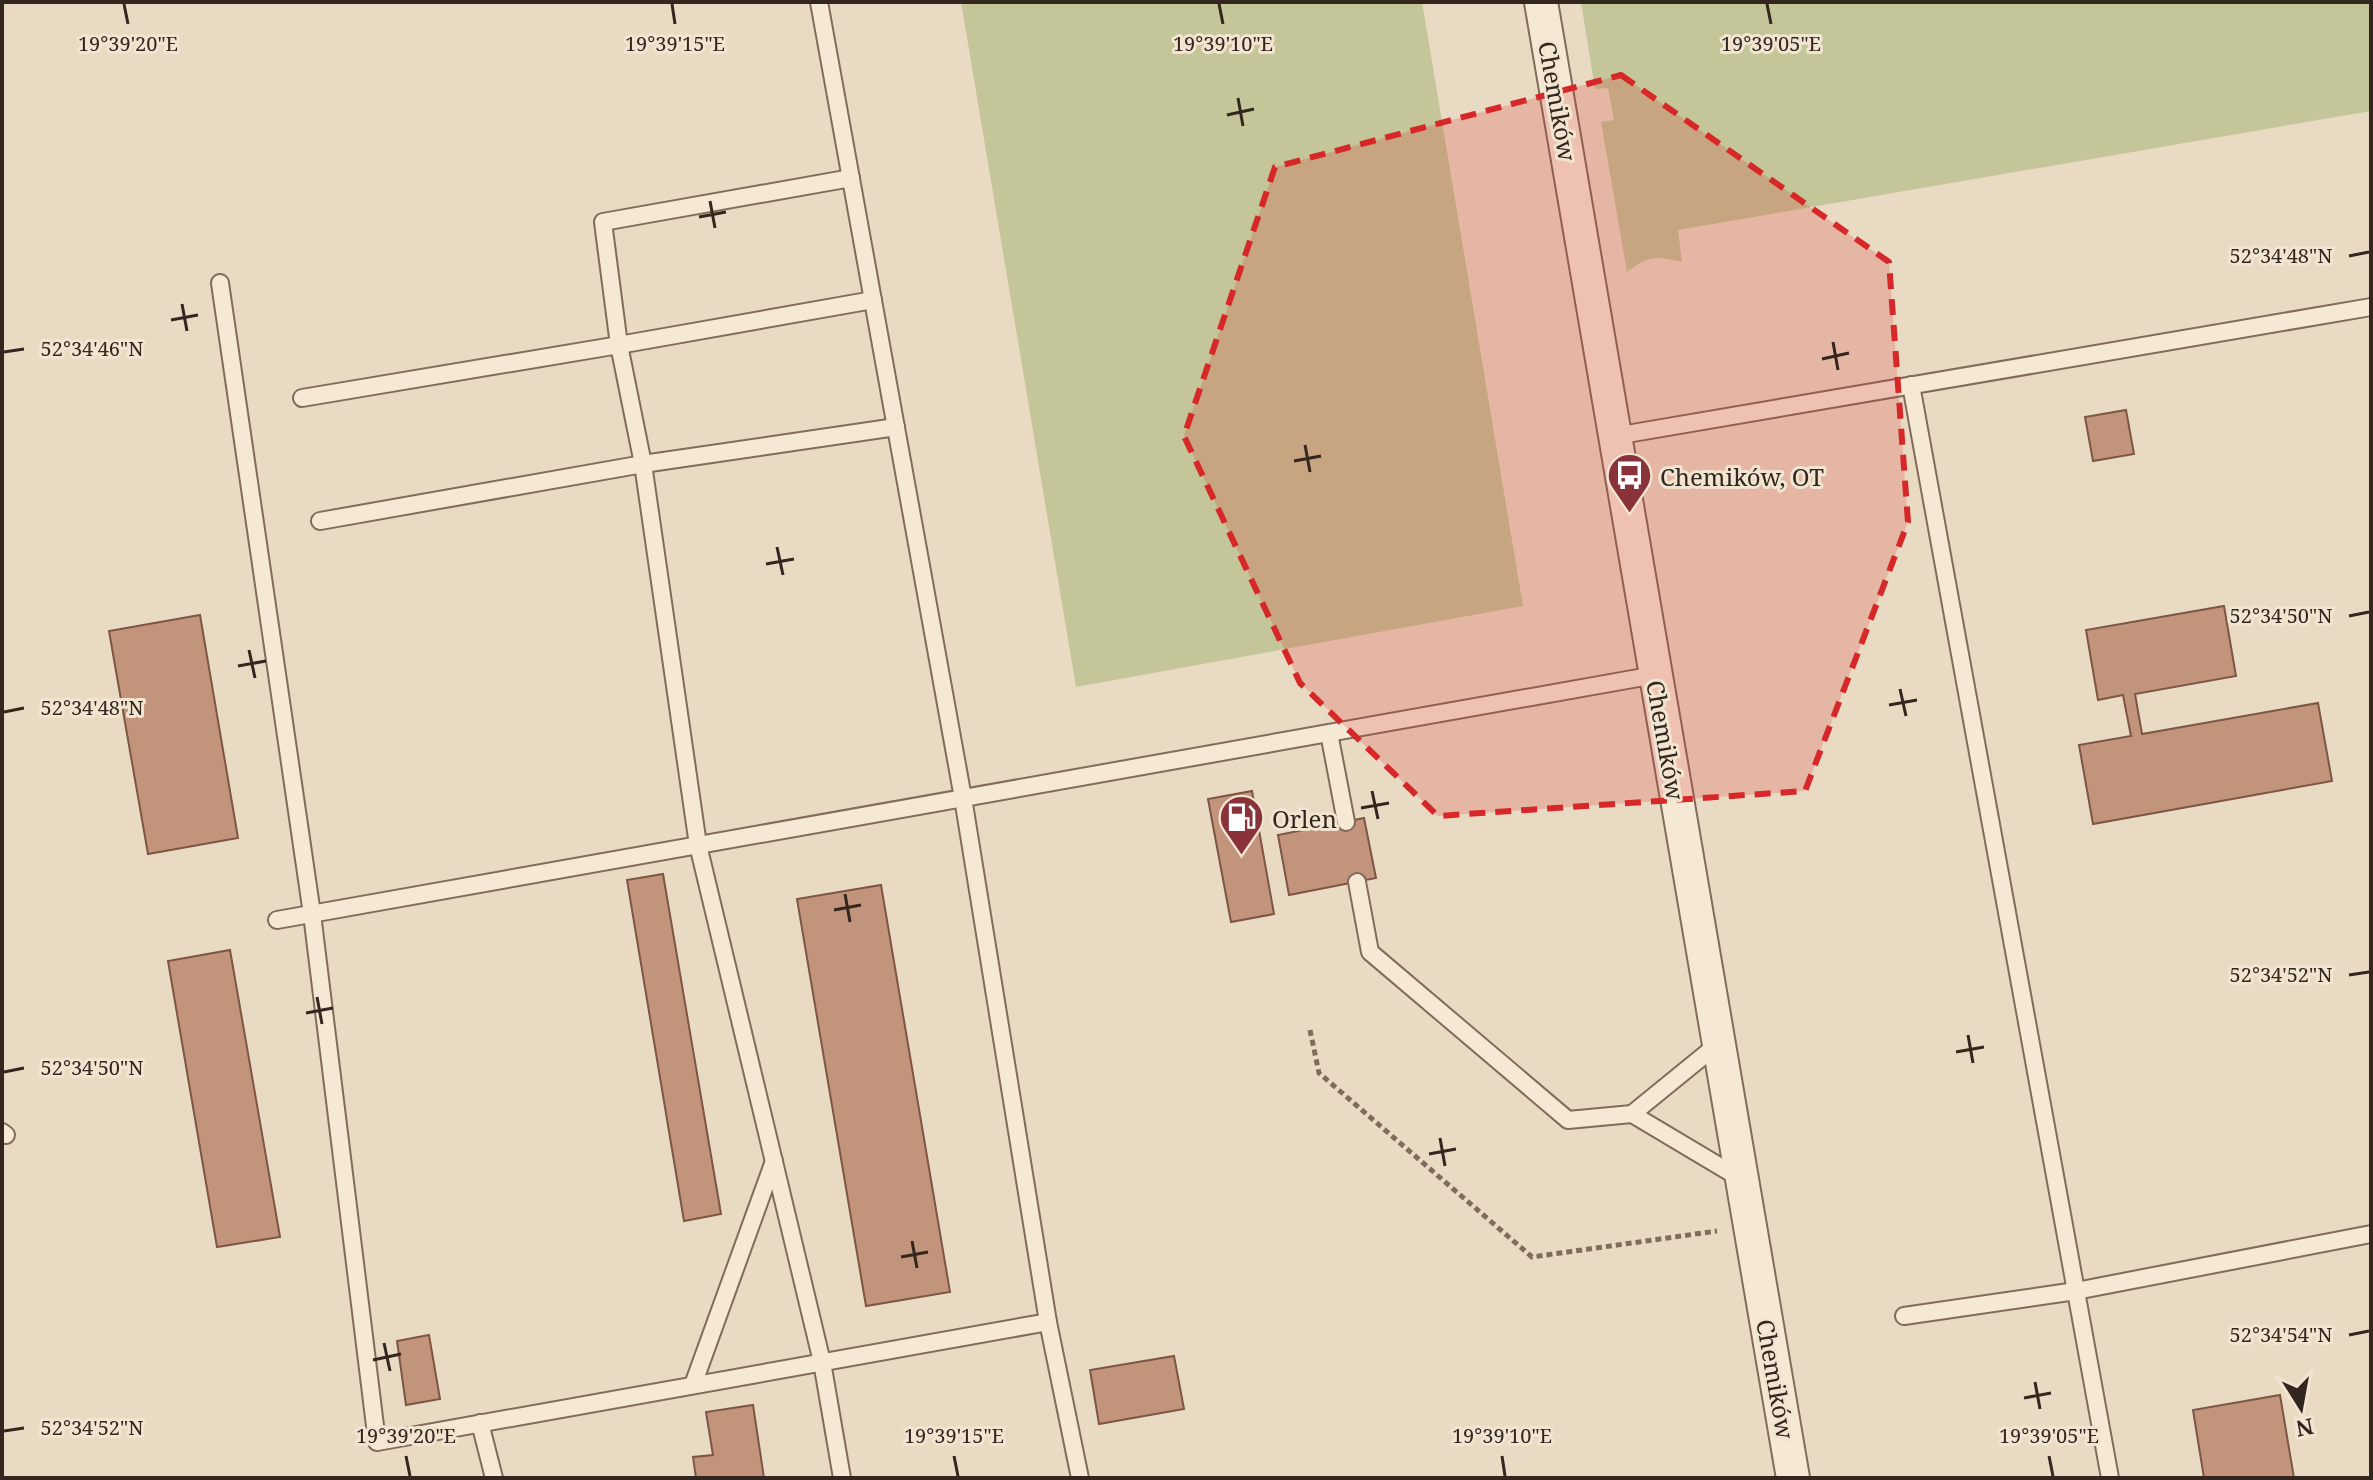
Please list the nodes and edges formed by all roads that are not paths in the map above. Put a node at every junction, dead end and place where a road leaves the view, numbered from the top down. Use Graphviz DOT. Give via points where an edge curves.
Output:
graph roads {
  1 [pos="819,2"];
  2 [pos="1541,2"];
  3 [pos="851,178"];
  4 [pos="220,283"];
  5 [pos="873,300"];
  6 [pos="2371,307"];
  7 [pos="619,345"];
  8 [pos="1911,385"];
  9 [pos="302,398"];
  10 [pos="896,427"];
  11 [pos="1615,436"];
  12 [pos="643,464"];
  13 [pos="320,521"];
  14 [pos="1655,675"];
  15 [pos="1329,733"];
  16 [pos="963,798"];
  17 [pos="1346,822"];
  18 [pos="698,845"];
  19 [pos="1357,882"];
  20 [pos="312,914"];
  21 [pos="277,920"];
  22 [pos="1718,1044"];
  23 [pos="1632,1114"];
  24 [pos="774,1161"];
  25 [pos="1742,1180"];
  26 [pos="2371,1234"];
  27 [pos="2076,1291"];
  28 [pos="1904,1316"];
  29 [pos="1048,1322"];
  30 [pos="822,1362"];
  31 [pos="693,1385"];
  32 [pos="480,1423"];
  33 [pos="494,1478"];
  34 [pos="842,1478"];
  35 [pos="1080,1478"];
  36 [pos="1793,1478"];
  37 [pos="2110,1478"];
  1 -- 3 [label="lane"];
  2 -- 11 [label="street, Chemików"];
  3 -- 5 [label="lane"];
  3 -- 7 [label="lane" via="603,222"];
  4 -- 20 [label="lane"];
  5 -- 7 [label="lane"];
  5 -- 10 [label="lane"];
  6 -- 8 [label="lane"];
  7 -- 9 [label="lane"];
  7 -- 12 [label="lane"];
  8 -- 11 [label="lane"];
  8 -- 27 [label="lane"];
  10 -- 12 [label="lane"];
  10 -- 16 [label="lane"];
  11 -- 14 [label="street, Chemików"];
  12 -- 13 [label="lane"];
  12 -- 18 [label="lane"];
  14 -- 15 [label="lane"];
  14 -- 22 [label="street, Chemików"];
  15 -- 16 [label="lane"];
  15 -- 17 [label="lane"];
  16 -- 18 [label="lane"];
  16 -- 29 [label="lane"];
  18 -- 20 [label="lane"];
  18 -- 24 [label="lane"];
  19 -- 23 [label="lane" via="1370,952 1568,1120"];
  20 -- 21 [label="lane"];
  20 -- 32 [label="lane" via="377,1442"];
  22 -- 23 [label="lane"];
  22 -- 25 [label="street, Chemików"];
  23 -- 25 [label="lane"];
  24 -- 30 [label="lane"];
  24 -- 31 [label="lane"];
  25 -- 36 [label="street, Chemików"];
  26 -- 27 [label="lane"];
  27 -- 28 [label="lane"];
  27 -- 37 [label="lane"];
  29 -- 30 [label="lane"];
  29 -- 35 [label="lane"];
  30 -- 31 [label="lane"];
  30 -- 34 [label="lane"];
  31 -- 32 [label="lane"];
  32 -- 33 [label="lane"];
}
